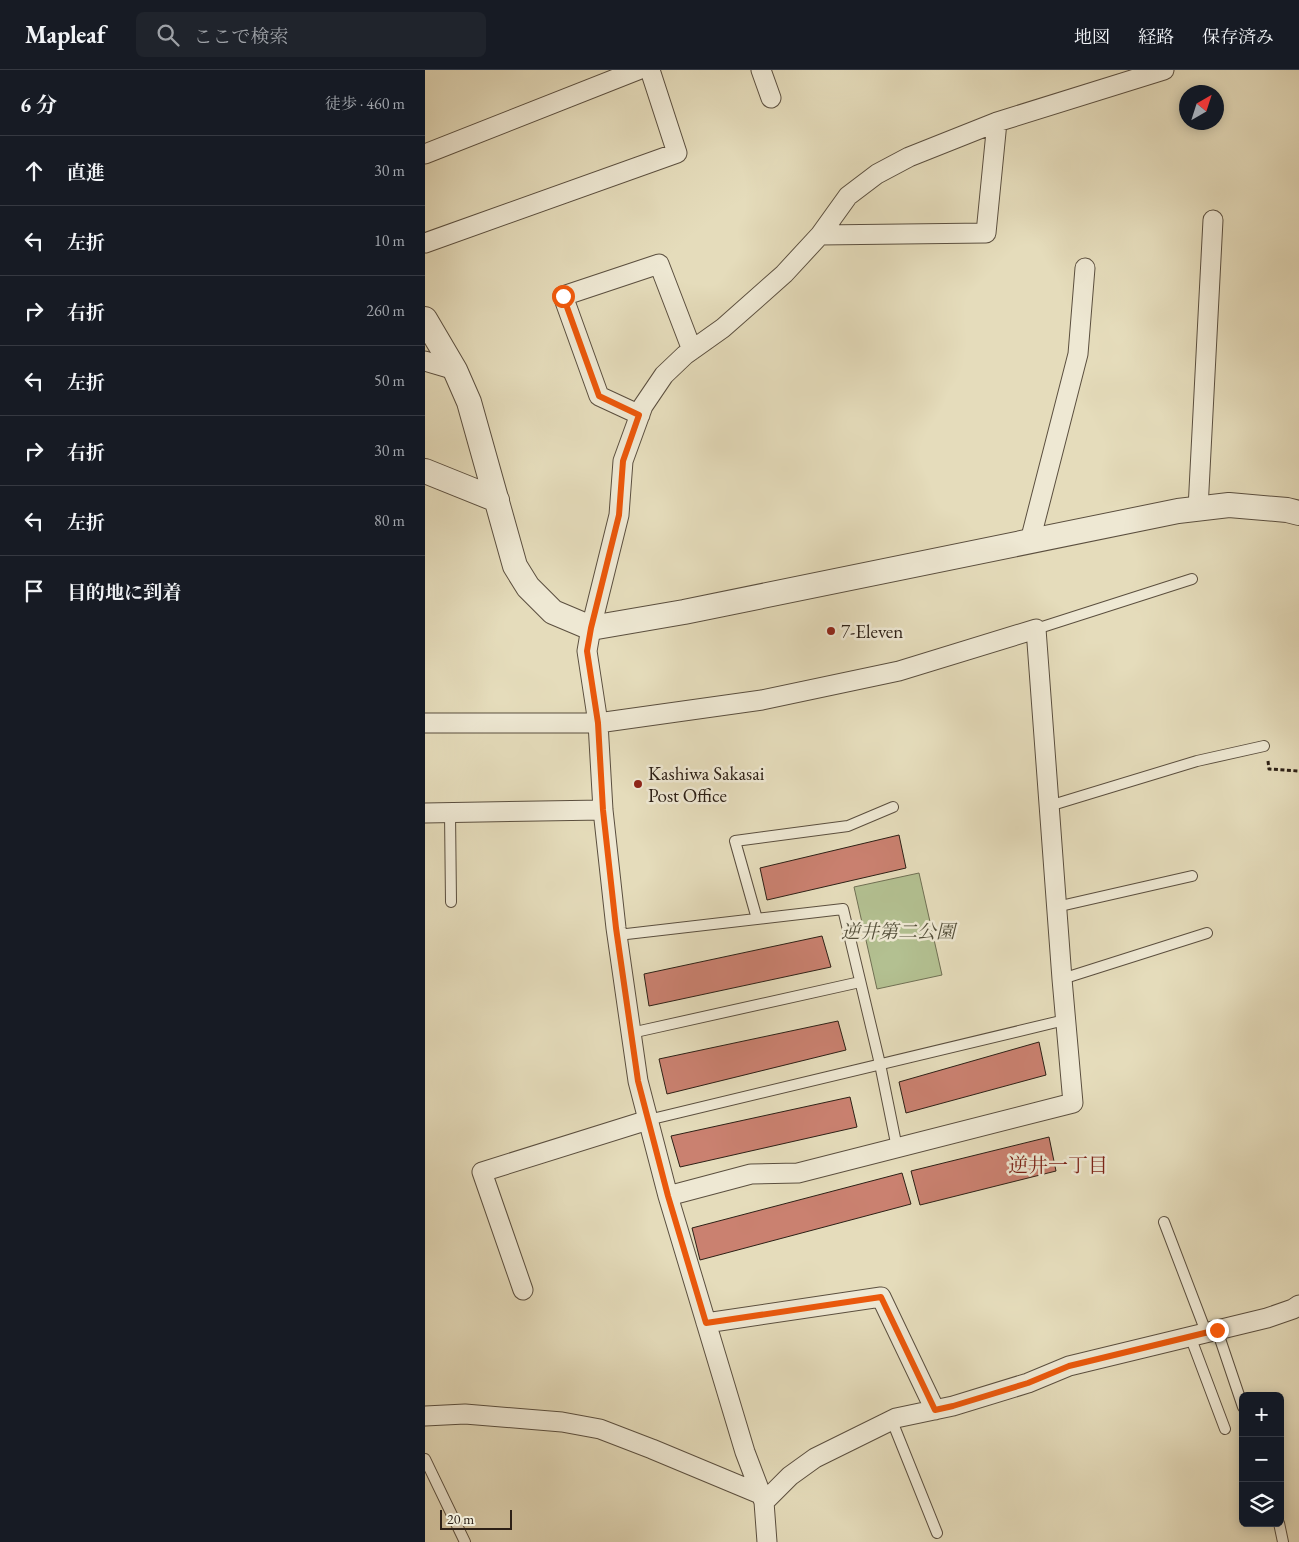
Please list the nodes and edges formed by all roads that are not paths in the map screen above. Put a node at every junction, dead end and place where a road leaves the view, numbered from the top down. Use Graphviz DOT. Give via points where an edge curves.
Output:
graph roads {
  1 [pos="638,70"];
  2 [pos="650,70"];
  3 [pos="761,70"];
  4 [pos="1164,70"];
  5 [pos="771,98"];
  6 [pos="997,122"];
  7 [pos="425,154"];
  8 [pos="1213,220"];
  9 [pos="820,235"];
  10 [pos="425,243"];
  11 [pos="1085,268"];
  12 [pos="425,319"];
  13 [pos="692,350"];
  14 [pos="425,361"];
  15 [pos="455,370"];
  16 [pos="639,415"];
  17 [pos="425,472"];
  18 [pos="497,500"];
  19 [pos="1198,509"];
  20 [pos="1299,513"];
  21 [pos="1030,541"];
  22 [pos="1192,579"];
  23 [pos="591,628"];
  24 [pos="1037,629"];
  25 [pos="425,723"];
  26 [pos="598,723"];
  27 [pos="1264,746"];
  28 [pos="1049,806"];
  29 [pos="893,807"];
  30 [pos="603,810"];
  31 [pos="425,813"];
  32 [pos="450,813"];
  33 [pos="1192,876"];
  34 [pos="451,902"];
  35 [pos="1056,907"];
  36 [pos="757,919"];
  37 [pos="1207,932"];
  38 [pos="618,935"];
  39 [pos="1062,979"];
  40 [pos="861,982"];
  41 [pos="1065,1020"];
  42 [pos="631,1033"];
  43 [pos="880,1064"];
  44 [pos="648,1120"];
  45 [pos="897,1148"];
  46 [pos="668,1196"];
  47 [pos="1164,1222"];
  48 [pos="523,1290"];
  49 [pos="1299,1305"];
  50 [pos="706,1323"];
  51 [pos="1204,1333"];
  52 [pos="1239,1399"];
  53 [pos="935,1410"];
  54 [pos="425,1416"];
  55 [pos="892,1421"];
  56 [pos="1225,1429"];
  57 [pos="425,1460"];
  58 [pos="762,1498"];
  59 [pos="1280,1527"];
  60 [pos="937,1532"];
  61 [pos="465,1542"];
  62 [pos="767,1542"];
  63 [pos="1283,1542"];
  1 -- 7 [label="street"];
  2 -- 10 [label="street" via="677,152"];
  3 -- 5 [label="street"];
  4 -- 6 [label="street"];
  6 -- 9 [label="street" via="909,157 877,174 848,196"];
  6 -- 9 [label="street" via="986,232"];
  8 -- 19 [label="street"];
  9 -- 13 [label="street" via="784,274 723,328"];
  11 -- 21 [label="street" via="1078,354"];
  12 -- 15 [label="street"];
  13 -- 16 [label="street" via="663,375"];
  13 -- 16 [label="street" via="659,264 563,296 599,396"];
  14 -- 15 [label="street"];
  15 -- 18 [label="street" via="469,402"];
  16 -- 23 [label="street" via="623,461 619,515"];
  17 -- 18 [label="street"];
  18 -- 23 [label="street" via="515,566 528,587 553,612"];
  19 -- 20 [label="street" via="1229,505"];
  19 -- 21 [label="street"];
  21 -- 23 [label="street"];
  22 -- 24 [label="lane"];
  23 -- 26 [label="street" via="587,651"];
  24 -- 26 [label="street" via="871,677 761,700"];
  24 -- 28 [label="street"];
  25 -- 26 [label="street"];
  26 -- 30 [label="street"];
  27 -- 28 [label="lane" via="1197,761"];
  28 -- 35 [label="street"];
  29 -- 36 [label="lane" via="848,826 735,841"];
  30 -- 32 [label="street"];
  30 -- 38 [label="street"];
  31 -- 32 [label="street"];
  32 -- 34 [label="lane"];
  33 -- 35 [label="lane"];
  35 -- 39 [label="street"];
  36 -- 38 [label="lane"];
  36 -- 40 [label="lane" via="843,909"];
  37 -- 39 [label="lane"];
  38 -- 42 [label="street"];
  39 -- 41 [label="street"];
  40 -- 42 [label="lane"];
  40 -- 43 [label="lane"];
  41 -- 43 [label="lane"];
  41 -- 45 [label="street" via="1073,1103"];
  42 -- 44 [label="street"];
  43 -- 44 [label="lane"];
  43 -- 45 [label="lane"];
  44 -- 46 [label="street"];
  44 -- 48 [label="street" via="482,1172"];
  45 -- 46 [label="street" via="798,1173 751,1174"];
  46 -- 50 [label="street"];
  47 -- 51 [label="lane"];
  49 -- 51 [label="street" via="1267,1318"];
  50 -- 53 [label="street" via="881,1297"];
  50 -- 58 [label="street"];
  51 -- 52 [label="lane"];
  51 -- 53 [label="street" via="1069,1366 1028,1383"];
  51 -- 56 [label="lane"];
  53 -- 55 [label="street"];
  54 -- 58 [label="street" via="465,1414 562,1422 600,1429"];
  55 -- 58 [label="street" via="815,1458"];
  55 -- 60 [label="lane"];
  57 -- 61 [label="lane"];
  58 -- 62 [label="street"];
  59 -- 63 [label="lane"];
}
